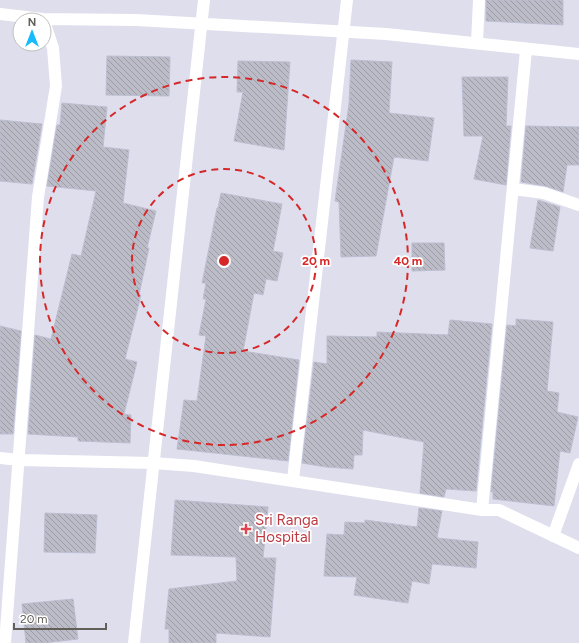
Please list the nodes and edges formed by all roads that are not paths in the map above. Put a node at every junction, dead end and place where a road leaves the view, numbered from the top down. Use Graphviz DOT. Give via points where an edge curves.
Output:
graph roads {
  1 [pos="204,0"];
  2 [pos="347,0"];
  3 [pos="480,0"];
  4 [pos="0,14"];
  5 [pos="12,16"];
  6 [pos="52,20"];
  7 [pos="202,23"];
  8 [pos="344,31"];
  9 [pos="477,42"];
  10 [pos="52,45"];
  11 [pos="526,50"];
  12 [pos="579,54"];
  13 [pos="513,189"];
  14 [pos="579,205"];
  15 [pos="0,458"];
  16 [pos="19,460"];
  17 [pos="153,463"];
  18 [pos="579,464"];
  19 [pos="293,480"];
  20 [pos="482,510"];
  21 [pos="554,536"];
  22 [pos="579,548"];
  23 [pos="5,643"];
  24 [pos="134,643"];
  1 -- 7 [label="street"];
  2 -- 8 [label="street"];
  3 -- 9 [label="street"];
  4 -- 5 [label="street"];
  6 -- 7 [label="street"];
  7 -- 8 [label="street"];
  7 -- 17 [label="street"];
  8 -- 9 [label="street"];
  8 -- 19 [label="street"];
  9 -- 11 [label="street"];
  10 -- 16 [label="street" via="56,86 38,197"];
  11 -- 12 [label="street"];
  11 -- 13 [label="street"];
  13 -- 14 [label="street" via="544,193"];
  13 -- 20 [label="street"];
  15 -- 16 [label="street"];
  16 -- 17 [label="street"];
  16 -- 23 [label="street"];
  17 -- 19 [label="street"];
  17 -- 24 [label="street"];
  18 -- 21 [label="street"];
  19 -- 20 [label="street"];
  20 -- 21 [label="street" via="500,510"];
  21 -- 22 [label="street"];
}
